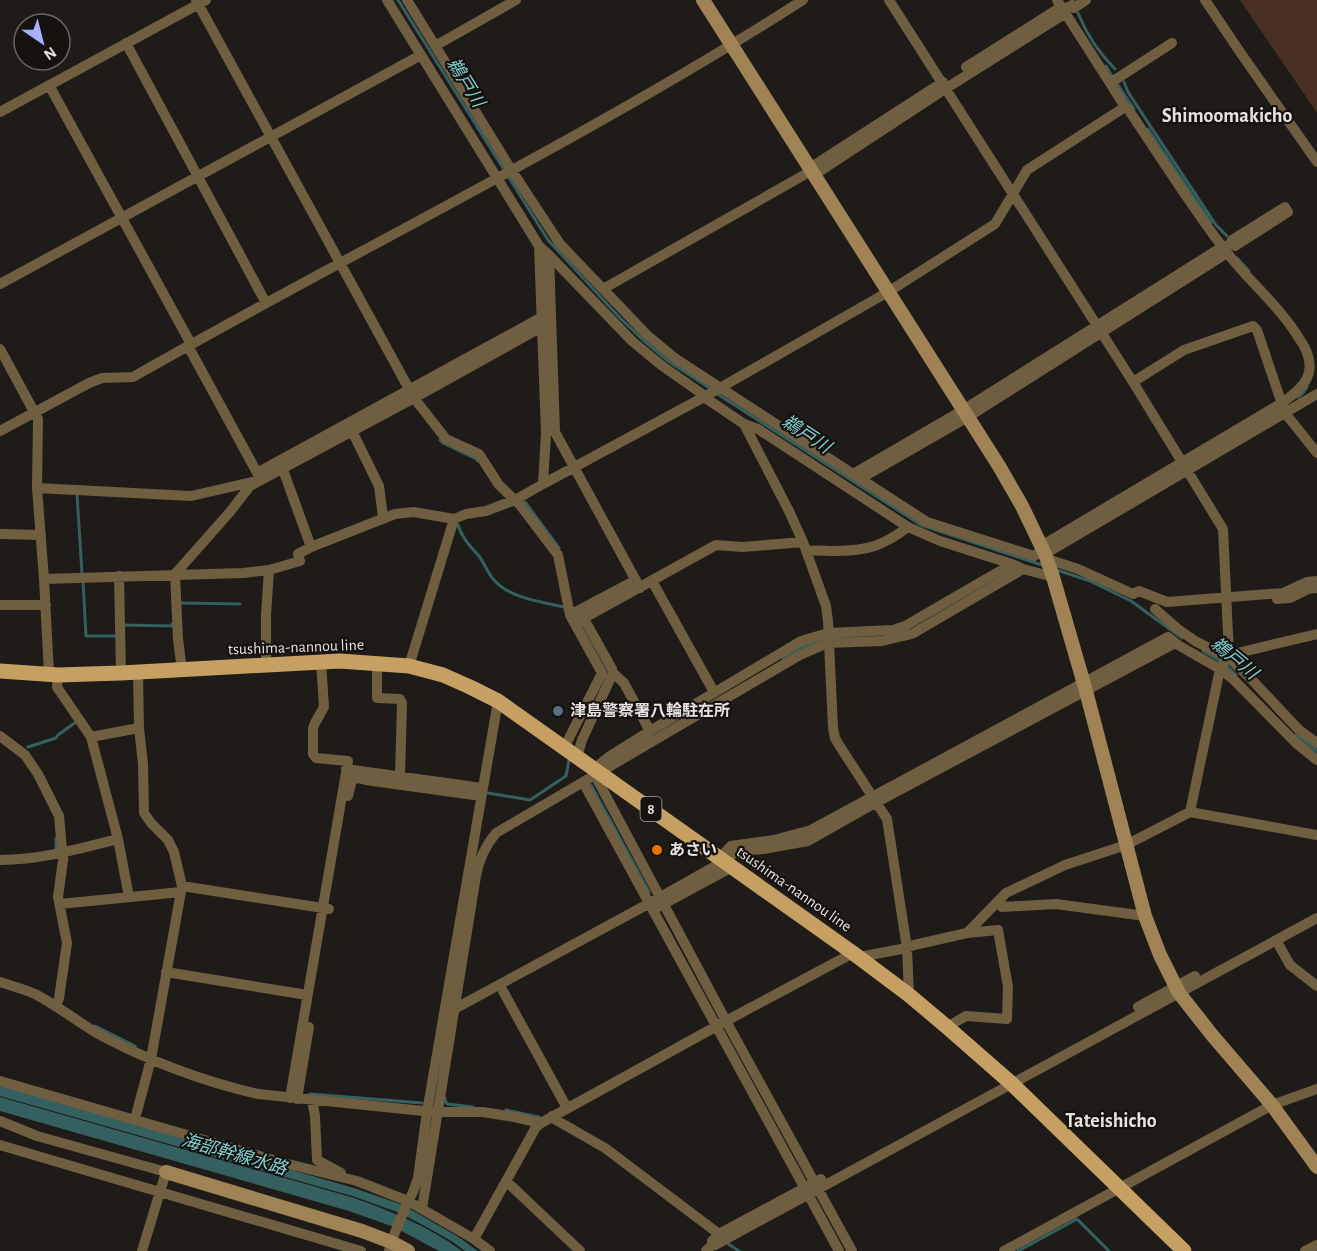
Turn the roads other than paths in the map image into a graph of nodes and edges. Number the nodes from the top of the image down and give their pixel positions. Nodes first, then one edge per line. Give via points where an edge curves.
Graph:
1 (387, 0) edge
2 (406, 0) edge
3 (502, 0) edge
4 (516, 0) edge
5 (703, 0) edge
6 (803, 0) edge
7 (889, 0) edge
8 (1086, 0) edge
9 (1205, 0) edge
10 (200, 1) edge
11 (1066, 6) edge
12 (126, 43) junction
13 (433, 43) junction
14 (1172, 43) dead end
15 (732, 45) junction
16 (419, 53) junction
17 (1110, 83) junction
18 (49, 85) junction
19 (944, 86) junction
20 (1125, 108) junction
21 (0, 112) edge
22 (269, 134) junction
23 (1317, 162) edge
24 (812, 171) junction
25 (197, 173) junction
26 (505, 175) junction
27 (1012, 194) junction
28 (121, 215) junction
29 (539, 246) junction
30 (1226, 248) junction
31 (549, 255) junction
32 (339, 263) junction
33 (0, 277) edge
34 (0, 284) edge
35 (603, 289) junction
36 (888, 292) junction
37 (266, 303) junction
38 (542, 322) junction
39 (1099, 329) junction
40 (190, 345) junction
41 (0, 350) edge
42 (1133, 382) junction
43 (719, 388) junction
44 (412, 394) junction
45 (1317, 394) edge
46 (706, 396) junction
47 (1283, 408) junction
48 (35, 412) junction
49 (966, 414) junction
50 (744, 424) junction
51 (352, 430) junction
52 (0, 431) edge
53 (1317, 453) edge
54 (1186, 466) junction
55 (282, 467) junction
56 (574, 467) junction
57 (259, 476) junction
58 (856, 476) junction
59 (543, 484) junction
60 (37, 488) junction
61 (515, 500) junction
62 (383, 517) junction
63 (454, 519) junction
64 (908, 527) junction
65 (0, 534) edge
66 (41, 535) junction
67 (311, 547) junction
68 (804, 547) junction
69 (1047, 560) junction
70 (1012, 564) junction
71 (1023, 569) junction
72 (268, 570) junction
73 (176, 574) junction
74 (119, 576) junction
75 (44, 579) junction
76 (1317, 580) edge
77 (652, 581) junction
78 (633, 587) junction
79 (1317, 588) edge
80 (1227, 600) junction
81 (46, 604) junction
82 (1157, 604) junction
83 (0, 605) edge
84 (576, 619) junction
85 (1317, 634) edge
86 (828, 638) junction
87 (321, 662) junction
88 (1225, 662) junction
89 (377, 663) junction
90 (266, 665) junction
91 (409, 666) junction
92 (182, 670) junction
93 (0, 671) edge
94 (138, 673) junction
95 (613, 673) junction
96 (53, 674) junction
97 (121, 674) junction
98 (1084, 687) junction
99 (714, 692) junction
100 (498, 701) junction
101 (139, 728) junction
102 (650, 731) junction
103 (0, 736) edge
104 (91, 737) junction
105 (1317, 743) edge
106 (564, 748) junction
107 (577, 757) junction
108 (1317, 760) edge
109 (346, 769) junction
110 (597, 770) junction
111 (400, 777) junction
112 (583, 782) junction
113 (482, 792) junction
114 (875, 799) junction
115 (1190, 812) junction
116 (1317, 835) edge
117 (118, 839) junction
118 (1126, 845) junction
119 (64, 853) junction
120 (0, 860) edge
121 (725, 862) junction
122 (181, 889) junction
123 (129, 897) junction
124 (1000, 899) junction
125 (657, 903) junction
126 (60, 904) junction
127 (326, 908) junction
128 (1317, 910) edge
129 (1144, 916) junction
130 (1317, 918) edge
131 (967, 933) junction
132 (1276, 940) junction
133 (907, 948) junction
134 (856, 955) junction
135 (166, 972) junction
136 (0, 982) edge
137 (1317, 986) edge
138 (1177, 990) junction
139 (503, 991) junction
140 (307, 995) junction
141 (909, 995) junction
142 (56, 1006) junction
143 (454, 1011) junction
144 (721, 1023) junction
145 (947, 1027) junction
146 (151, 1059) junction
147 (0, 1081) edge
148 (1009, 1081) junction
149 (1317, 1089) edge
150 (293, 1098) junction
151 (312, 1100) junction
152 (1272, 1105) junction
153 (567, 1108) junction
154 (434, 1112) junction
155 (552, 1116) junction
156 (135, 1119) junction
157 (0, 1121) edge
158 (541, 1123) junction
159 (0, 1145) edge
160 (1317, 1167) edge
161 (166, 1172) junction
162 (357, 1181) junction
163 (506, 1181) junction
164 (812, 1188) junction
165 (1120, 1189) junction
166 (159, 1191) junction
167 (407, 1204) junction
168 (422, 1209) junction
169 (474, 1239) junction
170 (391, 1243) edge
171 (715, 1245) edge
172 (1317, 1245) edge
173 (142, 1251) edge
174 (361, 1251) edge
175 (408, 1251) edge
176 (490, 1251) edge
177 (580, 1251) edge
178 (839, 1251) edge
179 (852, 1251) edge
180 (1004, 1251) edge
181 (1184, 1251) edge
182 (1305, 1251) edge

1 - 16 street
2 - 13 street
3 - 13 street
4 - 13 street
5 - 15 street
6 - 15 street
7 - 19 street
8 - 11 street via 1074,8
9 - 23 street
10 - 12 street
10 - 22 street
11 - 17 street
11 - 19 street
12 - 18 street
12 - 25 street
13 - 26 street
14 - 17 street
15 - 24 street
15 - 26 street
16 - 22 street
16 - 26 street
17 - 20 street
18 - 21 street
18 - 28 street
19 - 24 street
19 - 27 street
20 - 27 street via 1027,170
20 - 30 street
22 - 25 street
22 - 32 street
24 - 35 street
24 - 36 street
25 - 28 street
25 - 37 street
26 - 29 street
26 - 32 street
26 - 35 street via 560,244
27 - 36 street via 995,224
27 - 39 street
28 - 33 street
28 - 34 street
28 - 40 street
29 - 31 street
29 - 38 street
30 - 30 street via 1288,212 1285,207 1232,240
30 - 39 street
30 - 47 street via 1288,321 1308,356 1309,375 1305,384
31 - 46 street via 633,341
31 - 56 street via 555,432
32 - 37 street
32 - 44 street
35 - 43 street via 647,335
36 - 43 street
36 - 49 street
37 - 40 street
38 - 44 street
38 - 59 street via 546,433
39 - 42 street
39 - 49 street
40 - 48 street via 133,377 102,378
40 - 57 street
41 - 48 street
42 - 47 street via 1184,350 1253,326
42 - 54 street
43 - 46 street
43 - 58 street
44 - 51 street
44 - 57 street
44 - 61 street via 446,439 479,454
45 - 47 street
46 - 50 street
46 - 56 street
47 - 53 street
47 - 54 street
48 - 52 street
48 - 60 street
49 - 58 street
49 - 69 street via 1022,506
50 - 64 street via 758,429
50 - 68 street
51 - 55 street
51 - 62 street via 379,486
54 - 69 street
54 - 80 street via 1223,529
55 - 57 street
55 - 67 street
56 - 59 street
56 - 78 street
57 - 60 street via 191,496
57 - 73 street
58 - 69 street via 927,522
59 - 61 street
60 - 66 street
61 - 63 street
61 - 84 street via 558,555
62 - 63 street via 414,512
62 - 67 street
63 - 91 street
64 - 68 street via 872,548 835,551
64 - 70 street
65 - 66 street
66 - 75 street
67 - 72 street via 298,554 300,561
68 - 77 street via 716,545
68 - 86 street via 826,606
69 - 71 street
69 - 82 street via 1078,569 1133,594 1139,591
69 - 98 street
70 - 71 street
70 - 86 street via 905,626
71 - 86 street via 912,634 882,640
72 - 73 street
72 - 90 street
73 - 74 street
73 - 92 street
74 - 75 street
74 - 97 street
75 - 81 street
76 - 80 street via 1283,593
77 - 78 street
77 - 99 street
78 - 84 street
79 - 80 street via 1290,598
80 - 82 street
80 - 88 street
81 - 83 street
81 - 96 street
82 - 88 street via 1178,629
84 - 95 street
84 - 106 street via 602,673
85 - 88 street
86 - 99 street via 801,641
86 - 110 street
86 - 114 street via 835,738
87 - 89 main road, tsushima-nannou line / 8
87 - 90 main road, tsushima-nannou line / 8
87 - 109 street via 324,707 313,728 313,754 316,758 348,761
88 - 98 street via 1175,643
88 - 105 street via 1254,682 1299,730
88 - 108 street via 1233,679
88 - 115 street
89 - 91 main road, tsushima-nannou line / 8
89 - 111 street via 377,698 400,699 402,704
90 - 92 main road, tsushima-nannou line / 8
91 - 100 main road, tsushima-nannou line / 8 via 443,675
92 - 94 main road, tsushima-nannou line / 8
93 - 96 main road, tsushima-nannou line / 8
94 - 97 main road, tsushima-nannou line / 8
94 - 101 street
95 - 102 street via 624,683
95 - 107 street
96 - 97 main road, tsushima-nannou line / 8
96 - 104 street via 57,687
98 - 114 street
98 - 118 street
99 - 102 street
100 - 106 main road, tsushima-nannou line / 8
100 - 113 street
101 - 104 street
101 - 122 street via 144,813 174,852
102 - 110 street via 610,756
103 - 119 street via 26,755 38,774 59,816
104 - 117 street
106 - 107 main road, tsushima-nannou line / 8
107 - 110 main road, tsushima-nannou line / 8
109 - 111 street
109 - 127 street
110 - 112 street
110 - 121 main road, tsushima-nannou line / 8
110 - 125 street via 598,781
111 - 113 street
112 - 125 street
112 - 143 street via 496,833 484,851 476,876
113 - 127 street via 358,777 352,780
113 - 154 street
114 - 121 street via 808,841 737,851
114 - 133 street via 887,819
115 - 116 street
115 - 118 street
117 - 119 street
117 - 123 street
118 - 124 street via 1065,864
118 - 129 street
119 - 120 street
119 - 126 street
121 - 125 street
121 - 134 main road, tsushima-nannou line / 8
122 - 123 street
122 - 127 street
122 - 135 street
123 - 126 street
124 - 129 street via 1002,908 1056,904
124 - 131 street
125 - 139 street
125 - 143 street
125 - 144 street
126 - 142 street via 67,943
127 - 140 street
127 - 150 street
128 - 138 street
129 - 138 street
130 - 132 street
131 - 133 street
131 - 145 street via 998,930 1008,987 1007,1019 966,1016
132 - 137 street via 1290,965
132 - 138 street
133 - 134 street
133 - 141 street
134 - 141 main road, tsushima-nannou line / 8
134 - 144 street
135 - 140 street
135 - 146 street
136 - 142 street
138 - 148 street
138 - 152 street
139 - 143 street via 457,1016
139 - 153 street
140 - 150 street
141 - 145 main road, tsushima-nannou line / 8
142 - 146 street via 100,1035
143 - 154 street
144 - 153 street
144 - 164 street
145 - 148 main road, tsushima-nannou line / 8
146 - 150 street via 230,1088
146 - 156 street
147 - 156 street
148 - 164 street
148 - 165 main road, tsushima-nannou line / 8
149 - 152 street
150 - 151 street
151 - 154 street
151 - 162 street via 317,1160
152 - 160 street
152 - 165 street
153 - 155 street
154 - 158 street via 483,1112
154 - 167 street via 418,1178
154 - 168 street
155 - 158 street
155 - 171 street via 605,1148
156 - 162 street
157 - 161 street via 37,1136
158 - 163 street
159 - 166 street
161 - 166 street
161 - 170 street
162 - 167 street
163 - 169 street
163 - 177 street
164 - 171 street
164 - 178 street
164 - 179 street
165 - 180 street
165 - 181 main road, tsushima-nannou line / 8
166 - 173 street
166 - 174 street
167 - 168 street
167 - 170 street
168 - 169 street
169 - 176 street
170 - 175 street
172 - 182 street

